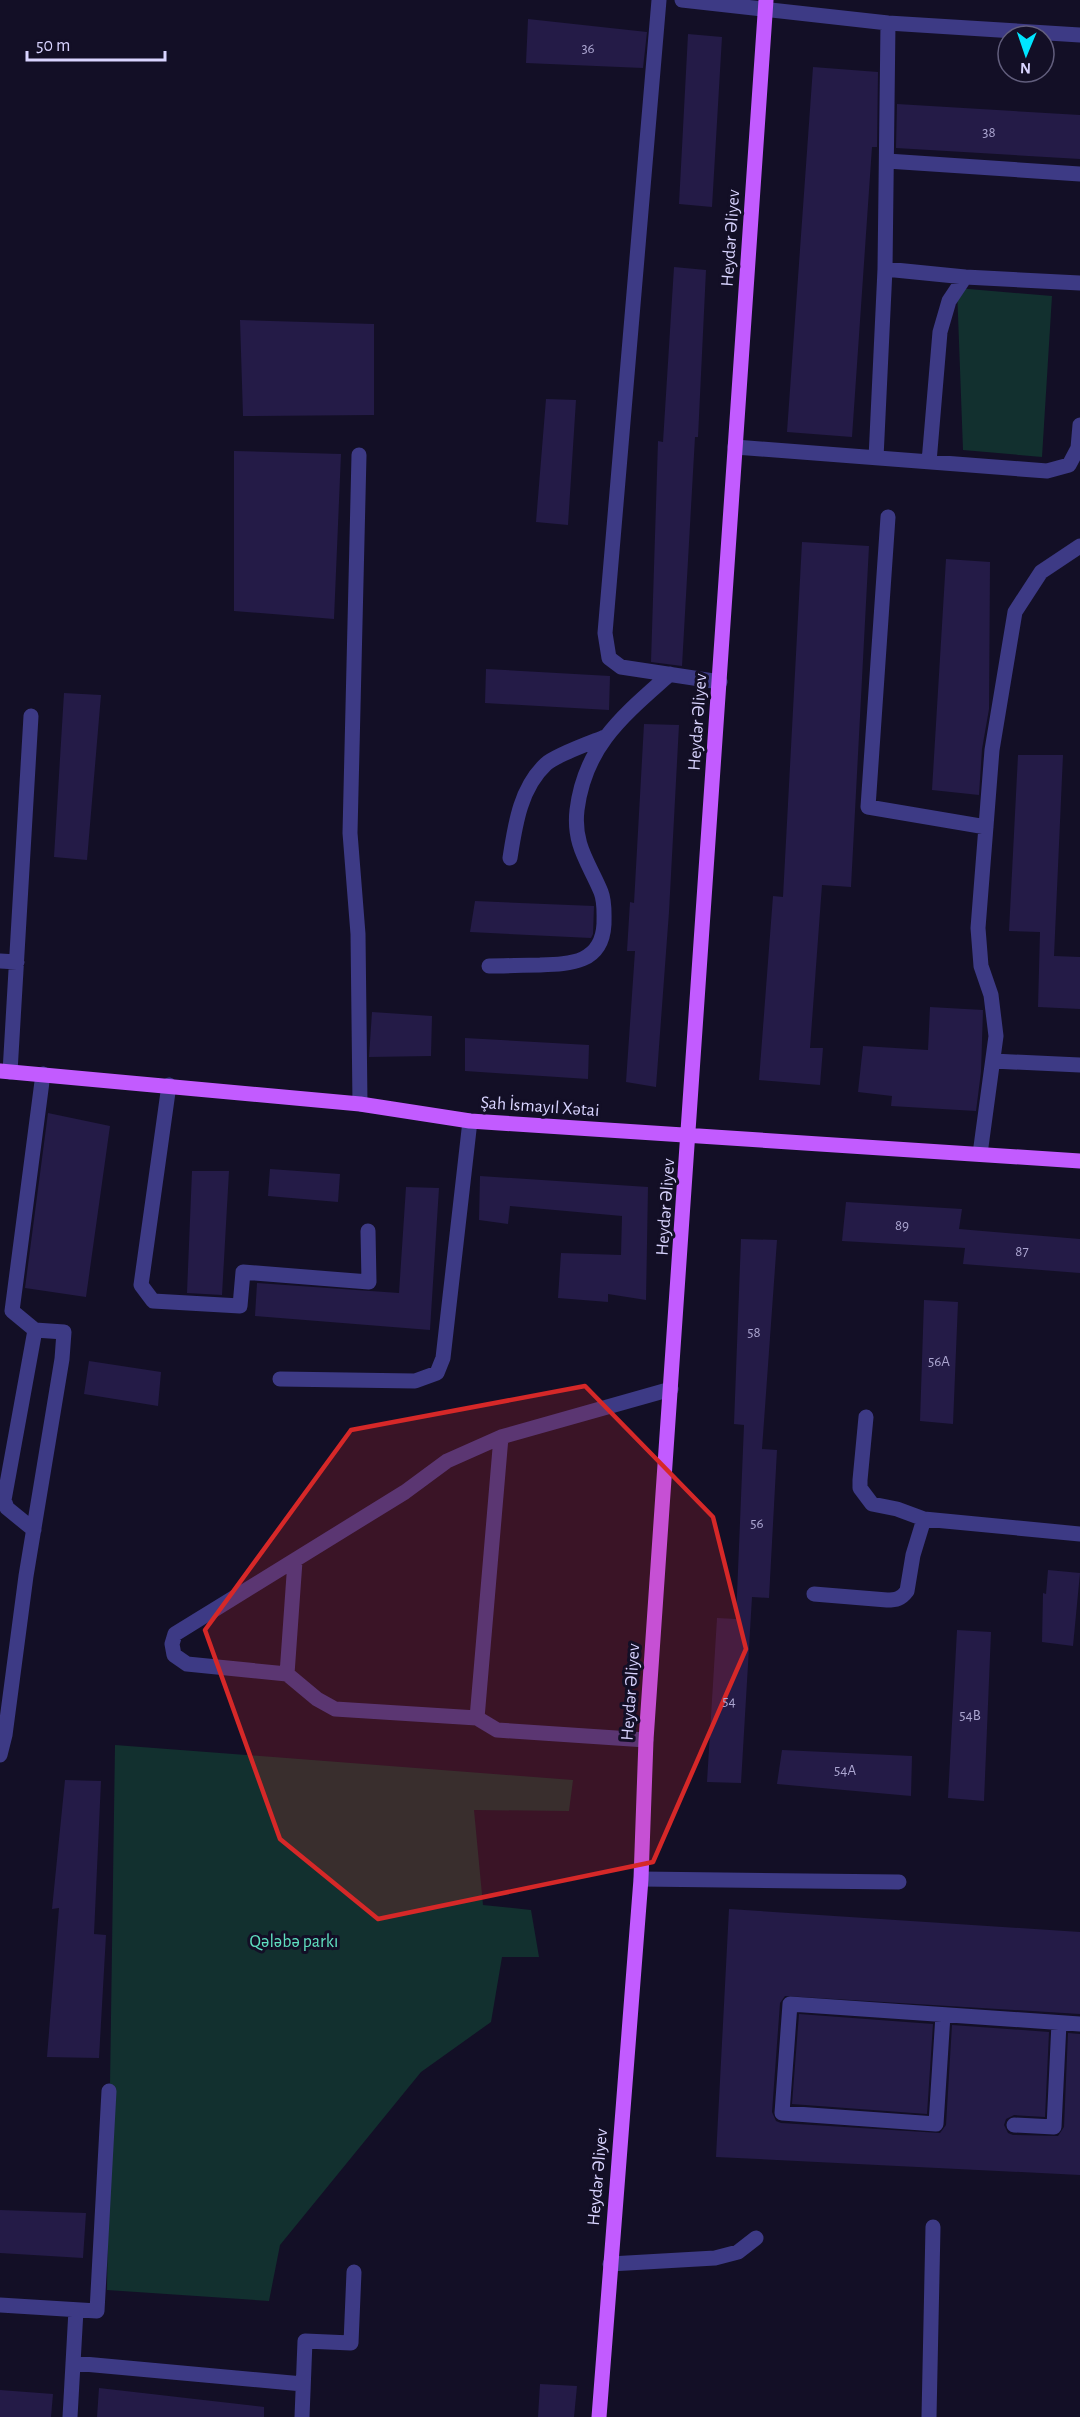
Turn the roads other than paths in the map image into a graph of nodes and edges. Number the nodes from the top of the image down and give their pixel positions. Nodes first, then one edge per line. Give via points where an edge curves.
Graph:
1 (659, 0) edge
2 (682, 0) edge
3 (765, 5) edge
4 (888, 23) junction
5 (1080, 35) edge
6 (887, 161) junction
7 (1080, 174) edge
8 (885, 269) junction
9 (965, 277) junction
10 (1080, 283) edge
11 (1080, 425) edge
12 (735, 447) junction
13 (359, 455) dead end
14 (876, 458) junction
15 (929, 462) junction
16 (888, 517) dead end
17 (1080, 546) edge
18 (670, 674) junction
19 (720, 682) junction
20 (32, 716) dead end
21 (605, 737) junction
22 (986, 827) junction
23 (510, 858) dead end
24 (0, 961) edge
25 (17, 962) junction
26 (489, 966) dead end
27 (993, 1061) junction
28 (1080, 1065) edge
29 (5, 1071) edge
30 (43, 1074) junction
31 (169, 1085) junction
32 (360, 1104) junction
33 (470, 1121) junction
34 (689, 1135) junction
35 (980, 1154) junction
36 (1080, 1161) edge
37 (368, 1231) dead end
38 (35, 1330) junction
39 (280, 1379) dead end
40 (671, 1389) junction
41 (866, 1417) dead end
42 (501, 1437) junction
43 (924, 1519) junction
44 (34, 1530) junction
45 (1080, 1534) edge
46 (295, 1562) junction
47 (814, 1594) dead end
48 (287, 1674) junction
49 (477, 1718) junction
50 (646, 1740) junction
51 (0, 1755) edge
52 (641, 1879) junction
53 (898, 1882) dead end
54 (943, 2015) junction
55 (1059, 2023) junction
56 (1080, 2024) edge
57 (109, 2091) dead end
58 (1014, 2125) dead end
59 (933, 2227) dead end
60 (756, 2238) dead end
61 (609, 2264) junction
62 (354, 2272) dead end
63 (0, 2305) edge
64 (75, 2310) junction
65 (73, 2363) junction
66 (303, 2384) junction
67 (70, 2417) edge
68 (302, 2417) edge
69 (599, 2417) edge
70 (929, 2417) edge

1 - 18 street via 605,633 609,658 621,667
2 - 3 street
3 - 4 street
3 - 12 main road, Heydər Əliyev
4 - 5 street
4 - 6 street
6 - 7 street
6 - 8 street
8 - 9 street
8 - 14 street
9 - 10 street
9 - 15 street via 949,301 940,332
11 - 15 street via 1078,448 1069,465 1047,471
12 - 14 street
12 - 19 main road, Heydər Əliyev
13 - 32 street via 350,833 358,934
14 - 15 street
16 - 22 street via 868,807
17 - 22 street via 1041,572 1015,612 992,750
18 - 19 street
18 - 21 street via 620,718
19 - 34 main road, Heydər Əliyev
20 - 25 street
21 - 23 street via 547,763 531,782 517,817
21 - 26 street via 585,778 576,832 602,894 604,920 600,943 583,959 569,964
22 - 27 street via 978,928 981,966 991,995 996,1036
24 - 25 street
25 - 29 street
27 - 28 street
27 - 35 street
29 - 30 main road, Şah İsmayıl Xətai
30 - 31 main road, Şah İsmayıl Xətai
30 - 38 street via 12,1311
31 - 32 main road, Şah İsmayıl Xətai
31 - 37 street via 141,1285 153,1301 240,1306 243,1272 369,1282
32 - 33 main road, Şah İsmayıl Xətai
33 - 34 main road, Şah İsmayıl Xətai
33 - 39 street via 443,1358 437,1373 415,1382
34 - 35 main road, Şah İsmayıl Xətai
34 - 40 main road, Heydər Əliyev
35 - 36 main road, Şah İsmayıl Xətai
38 - 44 street via 4,1500 7,1508
38 - 44 street via 64,1332
40 - 42 street
40 - 50 main road, Heydər Əliyev
41 - 43 street via 860,1480 863,1494 872,1504
42 - 46 street via 447,1461
42 - 49 street
43 - 45 street
43 - 47 street via 907,1592 898,1600
44 - 51 street
46 - 48 street
46 - 48 street via 175,1634 172,1644 174,1655 187,1664
48 - 49 street via 335,1709
49 - 50 street via 497,1730
50 - 52 main road, Heydər Əliyev
52 - 53 street
52 - 61 main road, Heydər Əliyev
54 - 54 street via 790,2004 782,2113 936,2124
54 - 55 street
55 - 56 street
55 - 58 street via 1054,2127
57 - 64 street via 97,2311
59 - 70 street
60 - 61 street via 738,2252 715,2258
61 - 69 main road, Heydər Əliyev
62 - 66 street via 351,2343 305,2341
63 - 64 street
64 - 65 street
65 - 66 street
65 - 67 street
66 - 68 street

